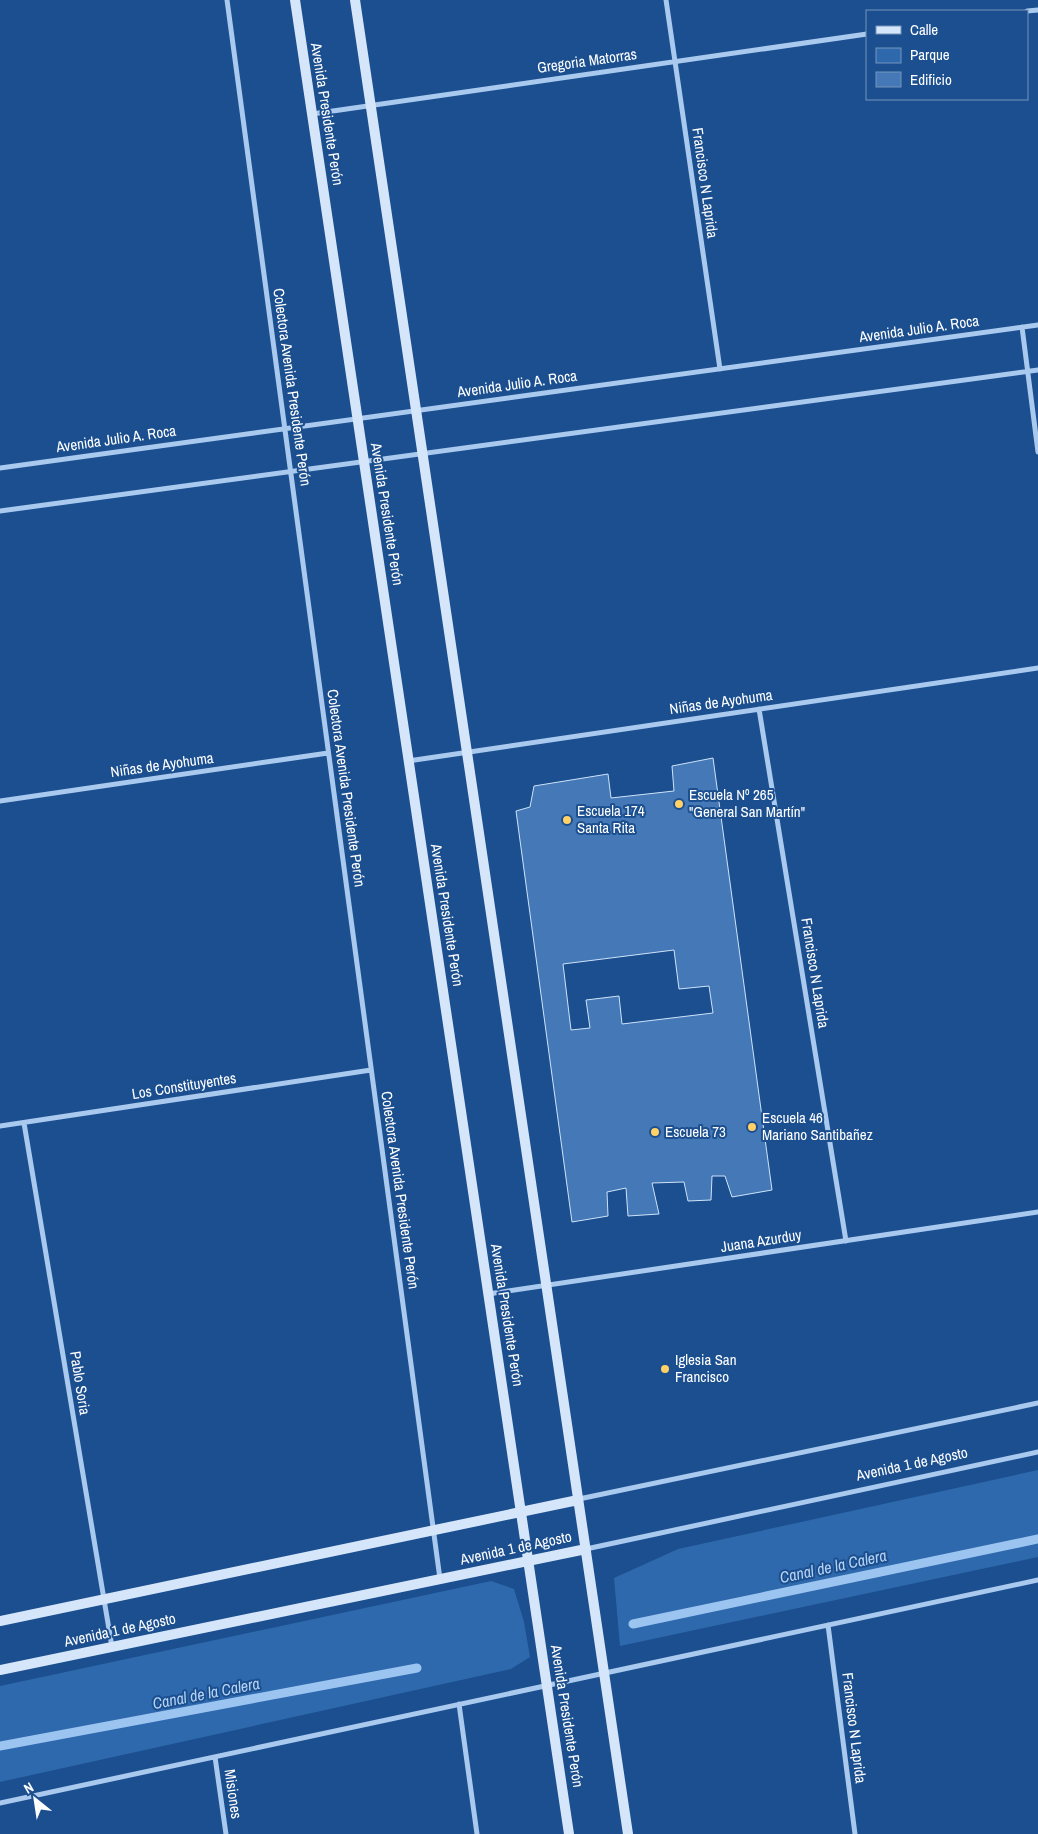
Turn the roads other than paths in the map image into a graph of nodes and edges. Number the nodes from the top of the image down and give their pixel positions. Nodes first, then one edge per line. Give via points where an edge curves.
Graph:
1 (227, 0) edge
2 (295, 0) edge
3 (355, 0) edge
4 (666, 0) edge
5 (866, 34) edge
6 (675, 61) junction
7 (371, 106) junction
8 (312, 114) junction
9 (1038, 325) edge
10 (1022, 328) junction
11 (720, 369) junction
12 (1038, 370) edge
13 (1026, 372) junction
14 (416, 410) junction
15 (357, 418) junction
16 (284, 428) junction
17 (1038, 452) edge
18 (422, 454) junction
19 (364, 462) junction
20 (0, 468) edge
21 (290, 472) junction
22 (0, 511) edge
23 (1038, 668) edge
24 (760, 709) junction
25 (328, 753) junction
26 (467, 753) junction
27 (408, 761) junction
28 (0, 801) edge
29 (371, 1070) junction
30 (24, 1123) junction
31 (0, 1126) edge
32 (1038, 1212) edge
33 (846, 1241) junction
34 (546, 1286) junction
35 (488, 1294) junction
36 (1038, 1403) edge
37 (1038, 1452) edge
38 (578, 1500) junction
39 (521, 1511) junction
40 (433, 1529) junction
41 (586, 1549) junction
42 (528, 1560) junction
43 (440, 1580) junction
44 (1038, 1580) edge
45 (103, 1599) junction
46 (0, 1621) edge
47 (828, 1625) junction
48 (112, 1647) junction
49 (0, 1670) edge
50 (604, 1672) junction
51 (547, 1684) junction
52 (459, 1704) junction
53 (215, 1757) junction
54 (0, 1803) edge
55 (226, 1834) edge
56 (477, 1834) edge
57 (569, 1834) edge
58 (628, 1834) edge
59 (854, 1834) edge

1 - 16 street, Colectora Avenida Presidente Perón
2 - 8 street, Avenida Presidente Perón
3 - 7 street
4 - 6 street, Francisco N Laprida
5 - 6 street, Gregoria Matorras
6 - 7 street, Gregoria Matorras
6 - 11 street, Francisco N Laprida
7 - 8 street, Gregoria Matorras
7 - 14 street
8 - 15 street, Avenida Presidente Perón
9 - 10 street, Avenida Julio A. Roca
10 - 11 street, Avenida Julio A. Roca
10 - 13 street
11 - 14 street, Avenida Julio A. Roca
12 - 13 street
13 - 17 street
13 - 18 street
14 - 15 street, Avenida Julio A. Roca
14 - 18 street
15 - 16 street, Avenida Julio A. Roca
15 - 19 street, Avenida Presidente Perón
16 - 20 street, Avenida Julio A. Roca
16 - 21 street, Colectora Avenida Presidente Perón
18 - 19 street
18 - 26 street
19 - 21 street
19 - 27 street, Avenida Presidente Perón
21 - 22 street
21 - 25 street, Colectora Avenida Presidente Perón
23 - 24 street, Niñas de Ayohuma
24 - 26 street, Niñas de Ayohuma
24 - 33 street, Francisco N Laprida
25 - 28 street, Niñas de Ayohuma
25 - 29 street, Colectora Avenida Presidente Perón
26 - 27 street, Niñas de Ayohuma
26 - 34 street
27 - 35 street, Avenida Presidente Perón
29 - 30 street, Los Constituyentes
29 - 40 street, Colectora Avenida Presidente Perón
30 - 31 street, Los Constituyentes
30 - 45 street, Pablo Soria
32 - 33 street, Juana Azurduy
33 - 34 street, Juana Azurduy
34 - 35 street, Juana Azurduy
34 - 38 street
35 - 39 street, Avenida Presidente Perón
36 - 38 street
37 - 41 street, Avenida 1 de Agosto
38 - 39 street
38 - 41 street
39 - 40 street
39 - 42 street, Avenida Presidente Perón
40 - 43 street, Colectora Avenida Presidente Perón
40 - 45 street
41 - 42 street, Avenida 1 de Agosto
41 - 50 street
42 - 43 street, Avenida 1 de Agosto
42 - 51 street, Avenida Presidente Perón
43 - 48 street, Avenida 1 de Agosto
44 - 47 street
45 - 46 street
45 - 48 street, Pablo Soria
47 - 50 street
47 - 59 street, Francisco N Laprida
48 - 49 street, Avenida 1 de Agosto
50 - 51 street
50 - 58 street
51 - 52 street
51 - 57 street, Avenida Presidente Perón
52 - 53 street
52 - 56 street
53 - 54 street
53 - 55 street, Misiones

